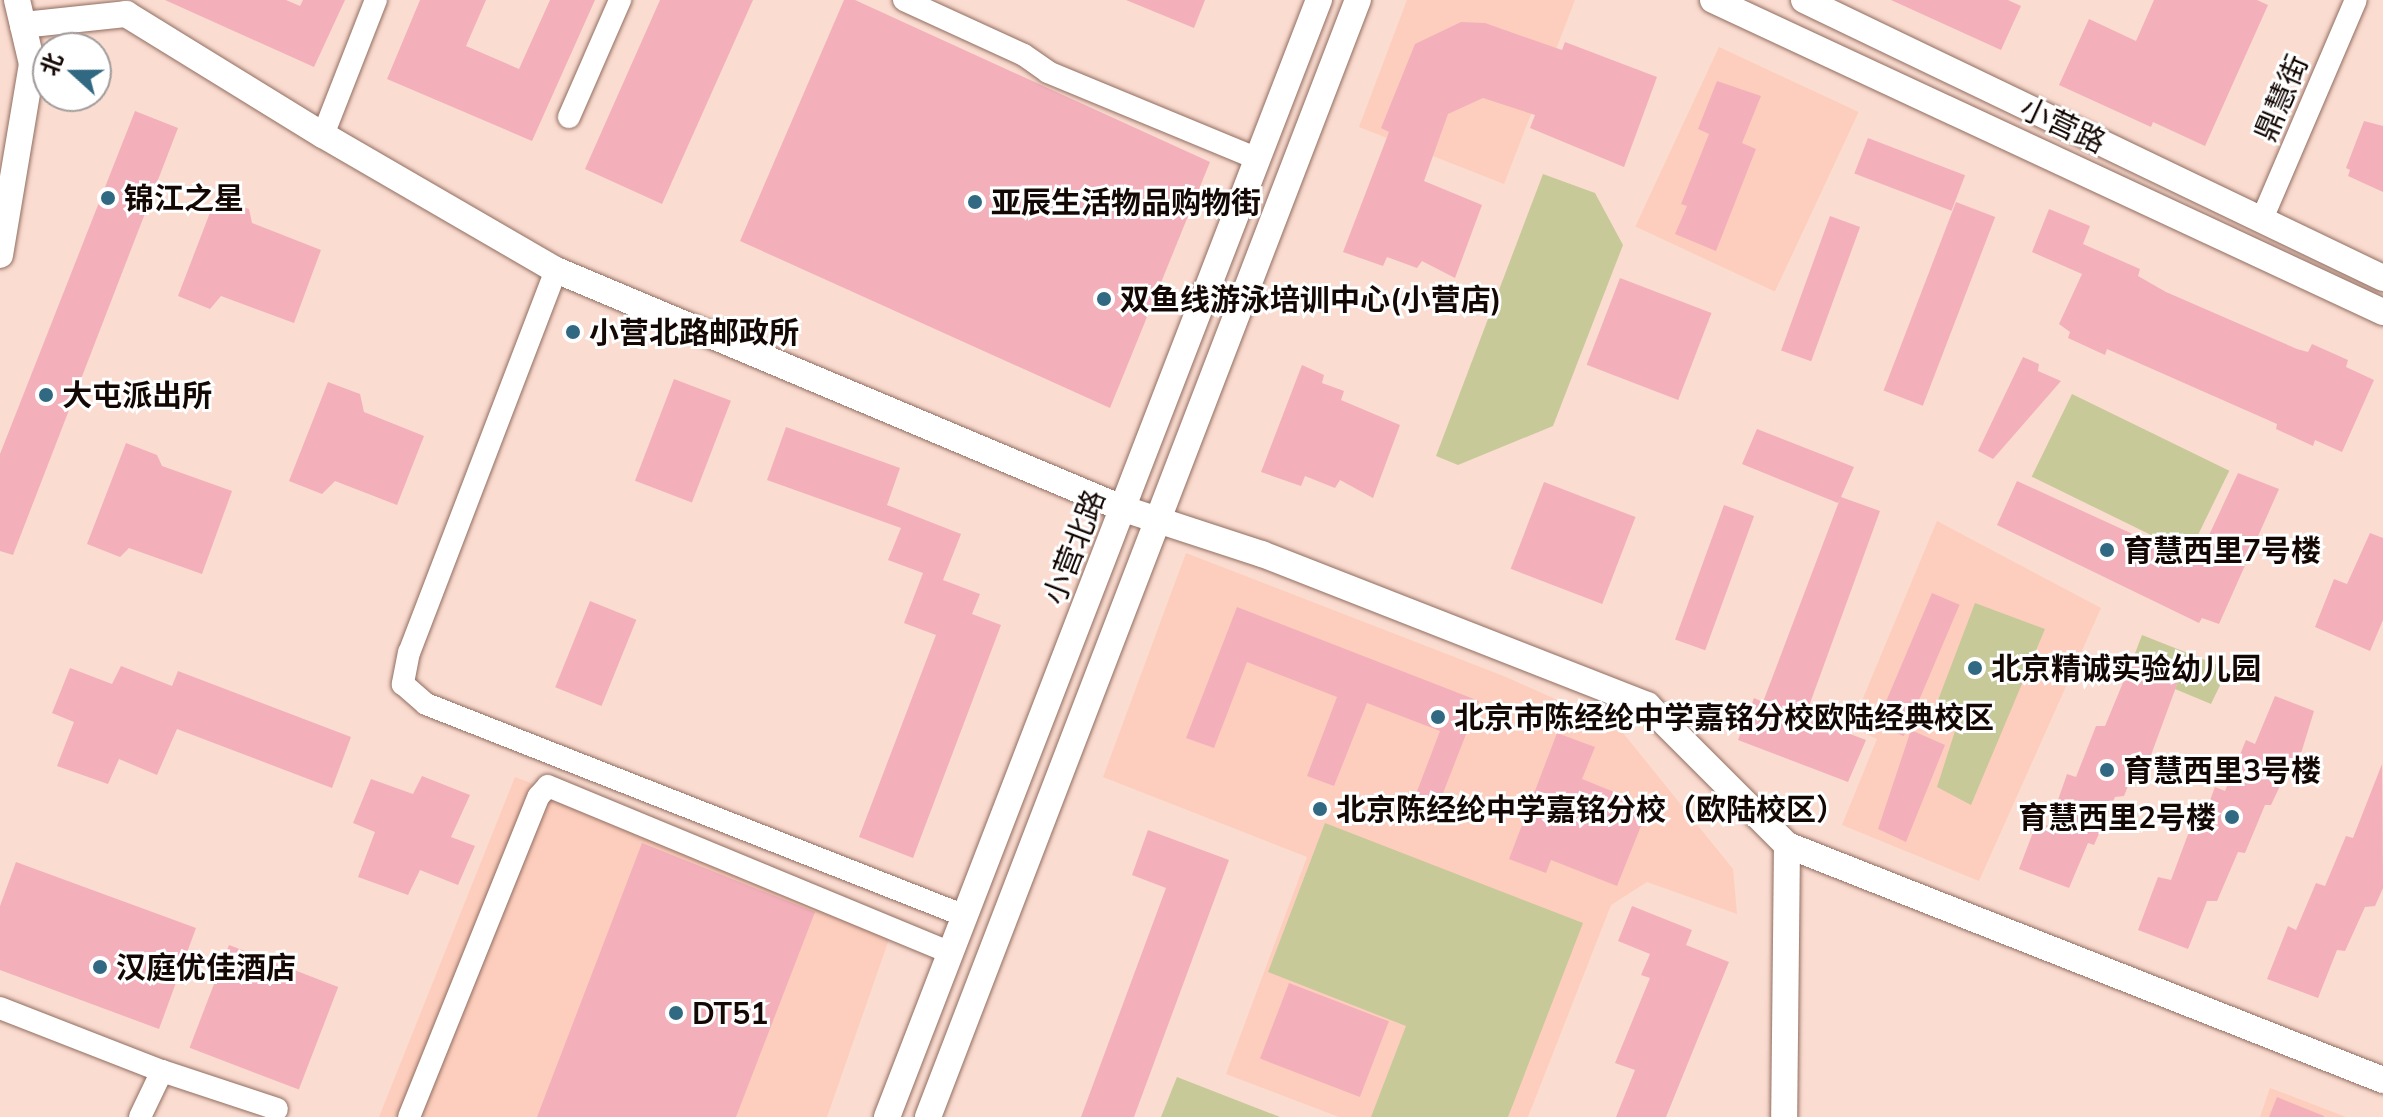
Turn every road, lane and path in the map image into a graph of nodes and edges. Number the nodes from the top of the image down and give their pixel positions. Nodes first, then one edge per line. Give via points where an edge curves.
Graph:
1 (376, 0) edge
2 (620, 0) edge
3 (904, 0) edge
4 (1319, 0) edge
5 (1358, 0) edge
6 (1713, 0) edge
7 (1804, 0) edge
8 (2356, 0) edge
9 (20, 13) edge
10 (569, 117) dead end
11 (323, 135) junction
12 (1258, 159) junction
13 (2262, 219) junction
14 (0, 255) edge
15 (556, 270) junction
16 (2383, 278) edge
17 (2383, 312) edge
18 (1124, 509) junction
19 (1158, 520) junction
20 (1787, 845) junction
21 (965, 916) junction
22 (951, 953) junction
23 (0, 1008) edge
24 (162, 1071) junction
25 (2383, 1080) edge
26 (277, 1109) dead end
27 (140, 1117) edge
28 (409, 1117) edge
29 (887, 1117) edge
30 (928, 1117) edge
31 (1784, 1117) edge

1 - 11 street
2 - 10 street
3 - 12 street via 1024,55 1048,72
4 - 12 street, 小营北路
5 - 19 street
6 - 17 street, 小营路
7 - 13 street, 小营路
8 - 13 street, 鼎慧街
9 - 11 street via 126,14
9 - 14 street via 32,64
11 - 15 street
12 - 18 street, 小营北路
13 - 16 street, 小营路
15 - 18 street
15 - 21 street via 409,652 403,684 426,704
18 - 19 street
18 - 21 street, 小营北路
19 - 20 street via 1262,554 1647,705
19 - 30 street
20 - 25 street
20 - 31 street
21 - 22 street, 小营北路
22 - 28 street via 548,786 539,796
22 - 29 street, 小营北路
23 - 24 street
24 - 26 street
24 - 27 street

